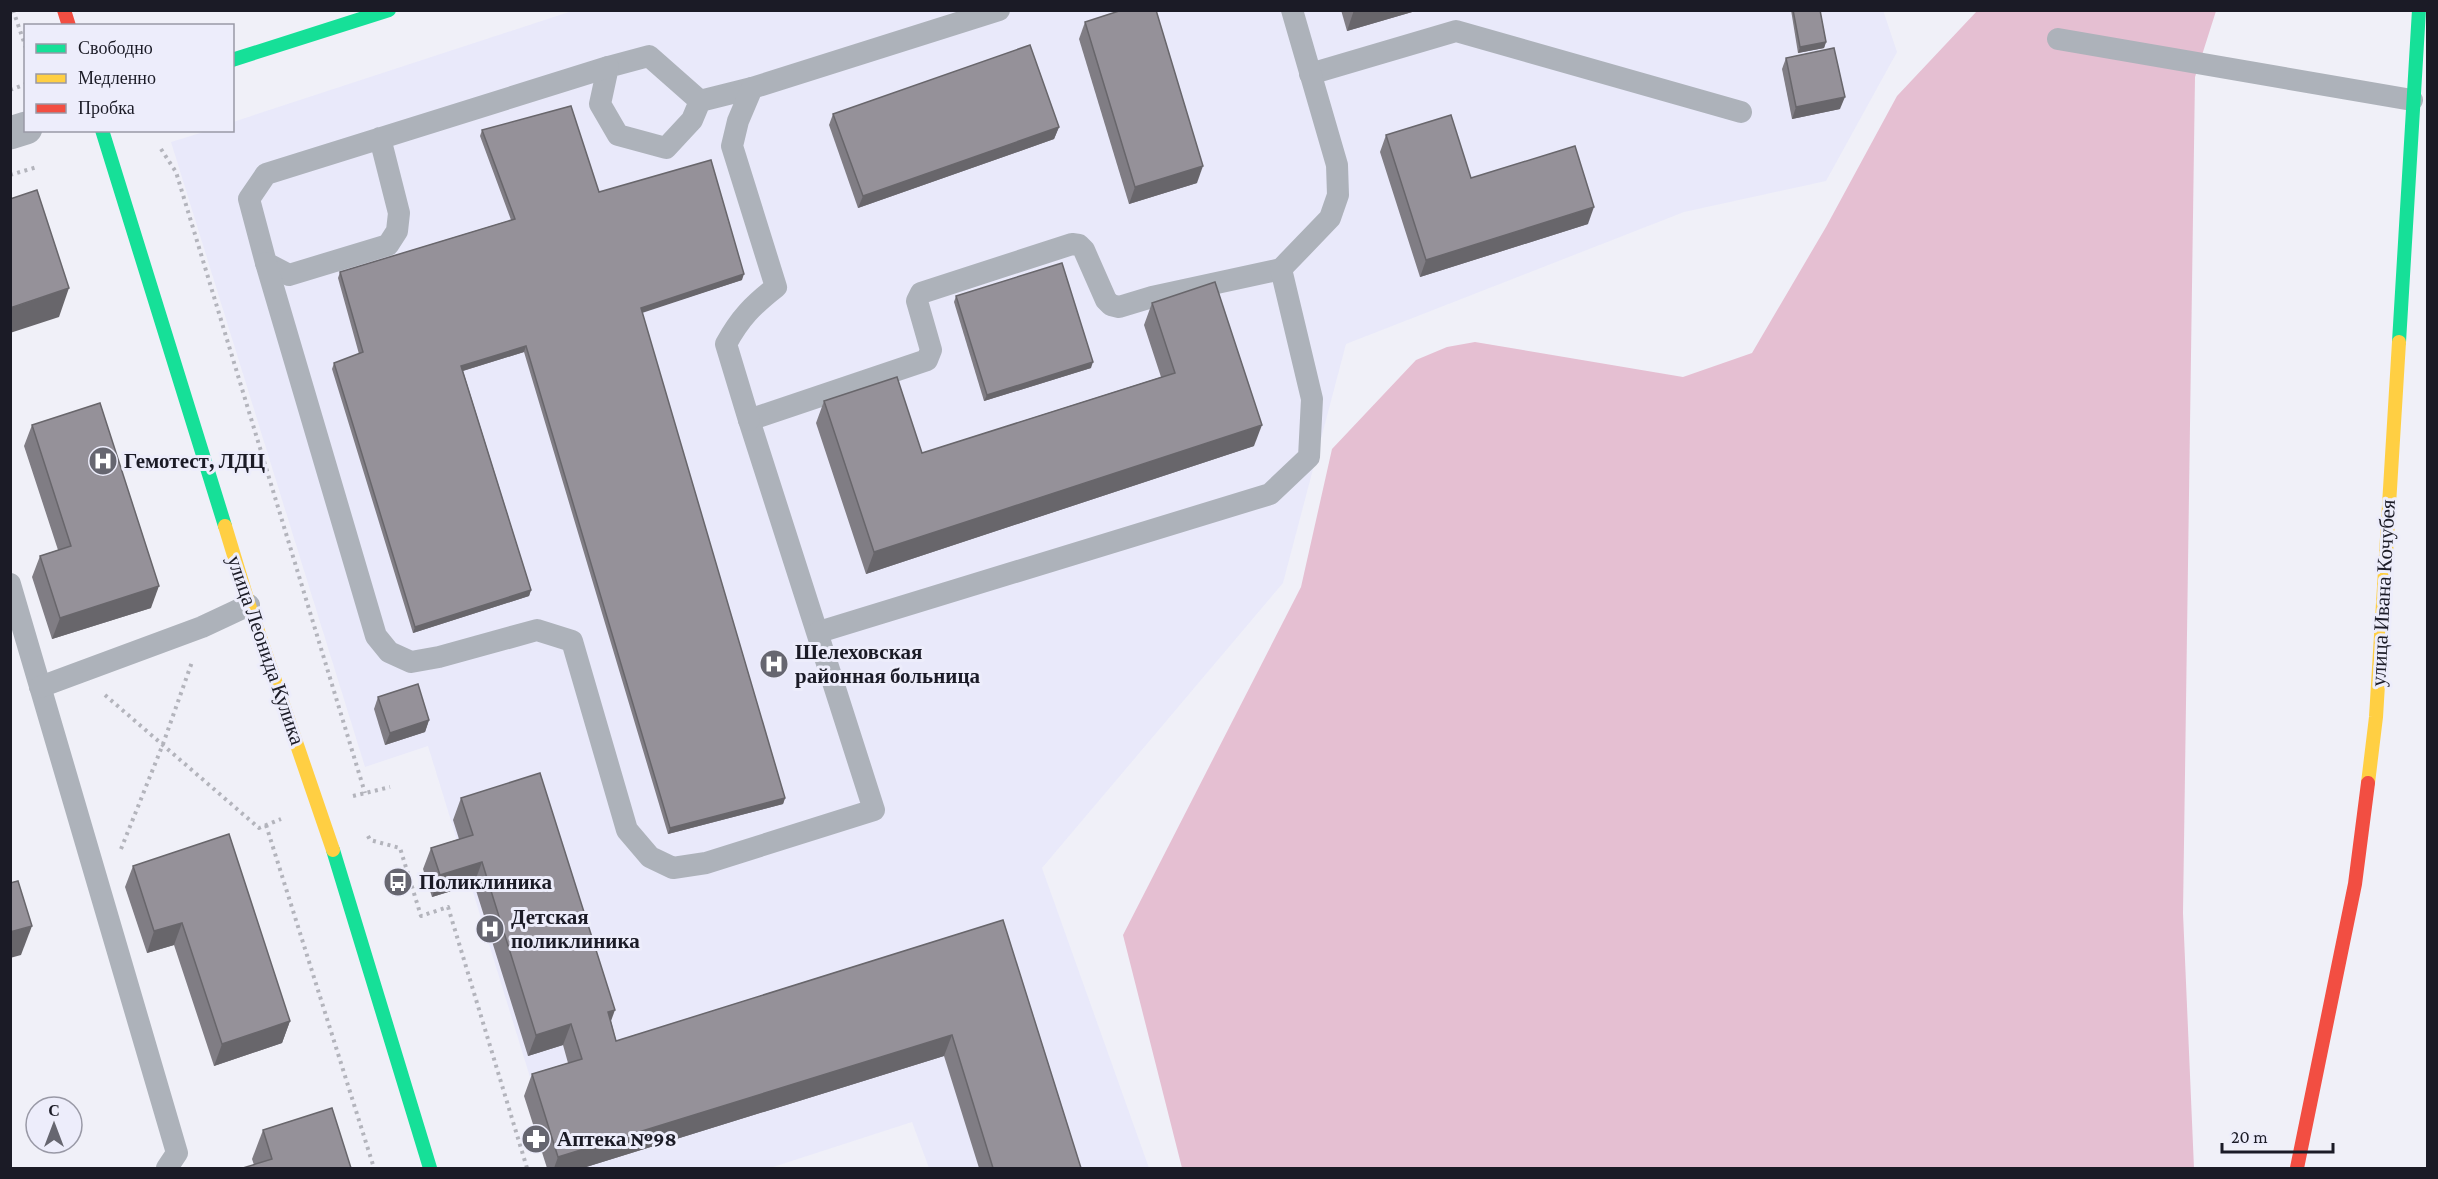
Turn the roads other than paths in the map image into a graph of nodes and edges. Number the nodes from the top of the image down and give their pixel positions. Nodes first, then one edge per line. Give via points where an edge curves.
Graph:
1 (389, 10) edge
2 (999, 10) edge
3 (1292, 10) edge
4 (2419, 10) edge
5 (2058, 39) dead end
6 (234, 59) edge
7 (608, 67) junction
8 (1310, 74) junction
9 (752, 88) junction
10 (2412, 100) junction
11 (700, 101) junction
12 (1742, 112) dead end
13 (103, 132) edge
14 (380, 138) junction
15 (266, 263) junction
16 (1281, 269) junction
17 (749, 420) junction
18 (10, 584) edge
19 (249, 605) junction
20 (819, 632) junction
21 (40, 687) junction
22 (167, 1168) edge
23 (430, 1168) edge
24 (2297, 1168) edge

1 - 6 street
2 - 9 lane
3 - 8 lane
4 - 10 street, улица Ивана Кочубея
5 - 10 lane
7 - 11 lane via 649,56
7 - 11 lane via 600,104 618,135 666,148 692,120
7 - 14 lane
8 - 12 lane via 1455,31
8 - 16 lane via 1337,165 1338,195 1330,218
9 - 11 lane
9 - 17 lane via 732,146 776,287 739,320 726,344
10 - 24 street, улица Ивана Кочубея via 2376,717 2355,884
13 - 19 street, улица Леонида Кулика
14 - 15 lane via 266,174 249,199
14 - 15 lane via 399,213 397,231 388,245 289,275
15 - 20 lane via 376,636 389,652 411,662 537,630 572,641 627,830 650,857 673,868 706,863 874,810
16 - 17 lane via 1119,307 1106,300 1084,250 1072,244 921,293 917,301 931,350 927,360
16 - 20 lane via 1312,399 1309,458 1270,494
17 - 20 lane
18 - 21 lane
19 - 21 lane via 202,627
19 - 23 street, улица Леонида Кулика via 320,806
21 - 22 lane via 177,1153

